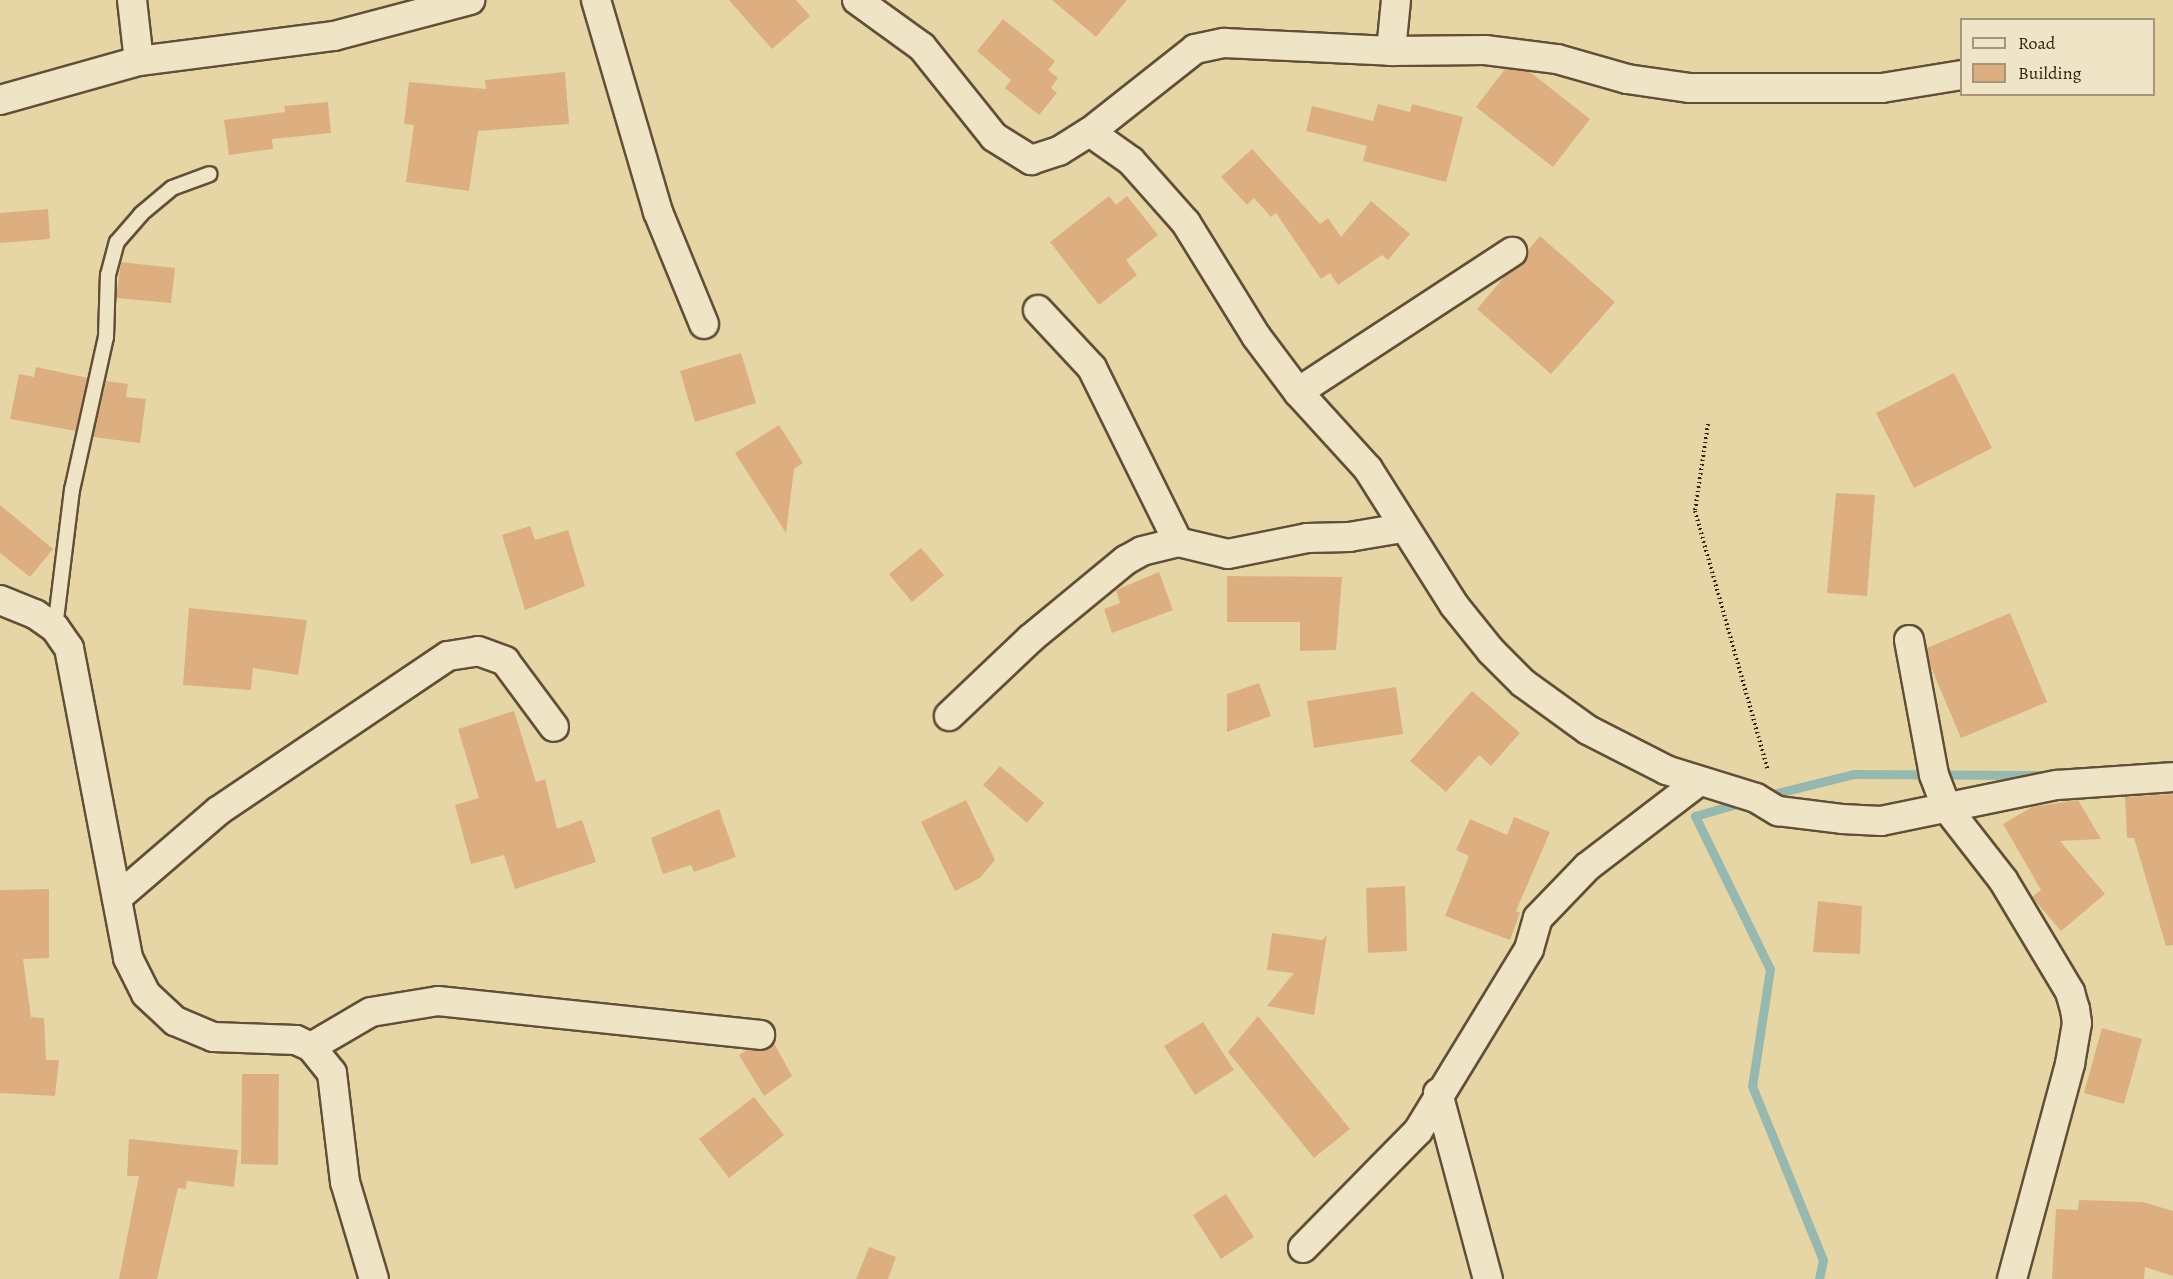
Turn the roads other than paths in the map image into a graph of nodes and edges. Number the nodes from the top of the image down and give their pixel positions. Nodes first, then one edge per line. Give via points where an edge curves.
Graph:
1 (132, 0) edge
2 (470, 0) edge
3 (596, 0) edge
4 (857, 0) edge
5 (1396, 0) edge
6 (1391, 51) junction
7 (139, 61) junction
8 (1960, 75) edge
9 (0, 100) edge
10 (1090, 132) junction
11 (210, 174) dead end
12 (1512, 252) dead end
13 (1038, 310) dead end
14 (704, 324) dead end
15 (1298, 392) junction
16 (1402, 528) junction
17 (1178, 542) junction
18 (0, 600) edge
19 (55, 628) junction
20 (1910, 640) dead end
21 (949, 716) dead end
22 (554, 727) dead end
23 (2173, 777) edge
24 (1698, 782) junction
25 (1946, 807) junction
26 (117, 898) junction
27 (760, 1035) dead end
28 (311, 1047) junction
29 (1438, 1093) junction
30 (1303, 1248) dead end
31 (374, 1279) edge
32 (1488, 1279) edge
33 (2012, 1279) edge

1 - 7 street
2 - 7 street via 333,36
3 - 14 street via 658,212
4 - 10 street via 922,47 994,137 1031,160 1059,151
5 - 6 street
6 - 8 street via 1485,50 1557,59 1627,79 1690,88 1882,88
6 - 10 street via 1224,43 1195,49
7 - 9 street
10 - 15 street via 1131,161 1164,194 1236,306
11 - 19 lane via 172,188 141,214 117,242 108,274 106,337 72,490
12 - 15 street
13 - 17 street via 1092,368
15 - 16 street via 1368,470
16 - 17 street via 1349,537 1307,538 1228,554
16 - 24 street via 1454,605 1523,683 1588,730
17 - 21 street via 1142,551 1126,560 1030,639
18 - 19 street via 35,614
19 - 26 street via 69,648 76,672
20 - 25 street via 1934,775
22 - 26 street via 505,661 478,651 448,656 218,811
23 - 25 street via 2057,785
24 - 25 street via 1756,798 1778,811 1881,821
24 - 29 street via 1587,867 1538,918 1529,949
25 - 33 street via 2004,879 2070,992 2077,1023 2070,1064
26 - 28 street via 128,958 147,994 175,1021 213,1037 280,1038
27 - 28 street via 438,1001 371,1012
28 - 31 street via 332,1073 345,1182
29 - 30 street via 1419,1131
29 - 32 street

